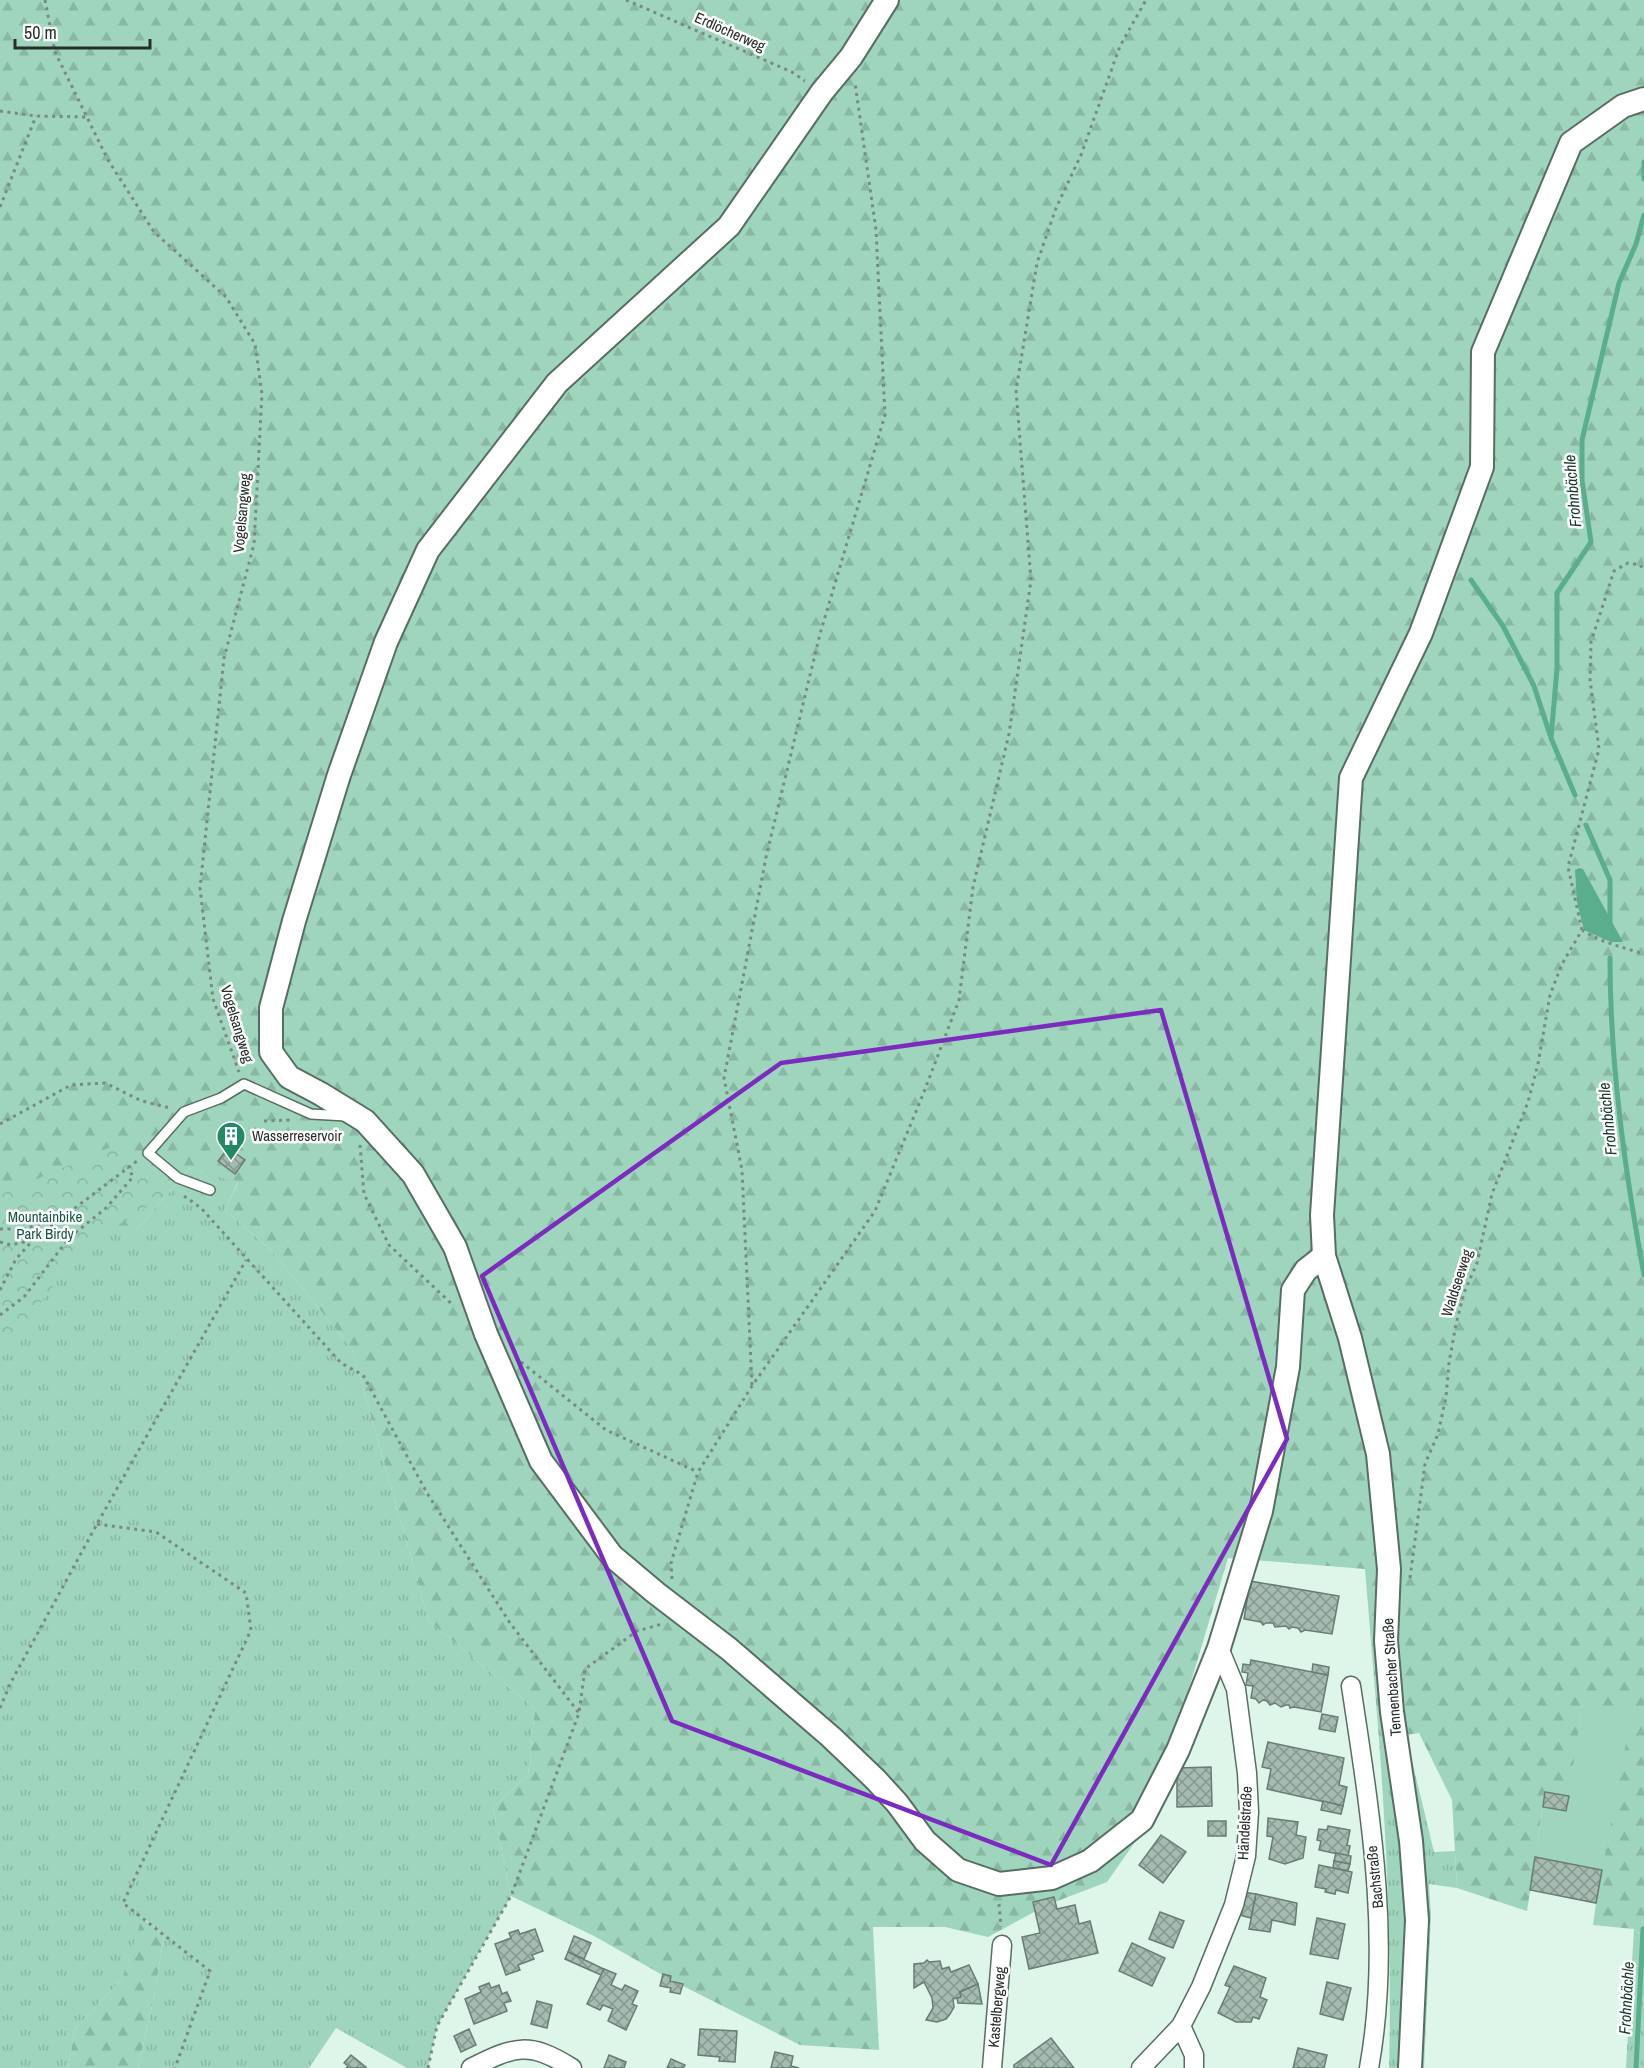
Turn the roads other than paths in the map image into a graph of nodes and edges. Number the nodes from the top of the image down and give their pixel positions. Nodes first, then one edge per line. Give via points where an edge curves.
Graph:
1 (887, 0) edge
2 (1644, 99) edge
3 (358, 1116) junction
4 (210, 1190) dead end
5 (1324, 1256) junction
6 (1219, 1648) junction
7 (1351, 1686) dead end
8 (1002, 1945) road end
9 (1181, 2026) junction
10 (471, 2068) edge
11 (572, 2068) edge
12 (992, 2068) edge
13 (1141, 2068) edge
14 (1194, 2068) edge
15 (1369, 2068) edge
16 (1410, 2068) edge

1 - 3 street via 851,57 822,92 729,226 557,383 428,550 386,642 339,775 271,1008 271,1052 289,1077
2 - 5 street, Tennenbacher Straße via 1623,106 1571,143 1483,352 1482,467 1421,633 1351,778 1322,1215
3 - 4 lane via 311,1114 244,1084 184,1112 148,1153 178,1178
3 - 6 street via 413,1174 454,1247 486,1334 542,1461 612,1556 831,1737 897,1803 925,1841 958,1870 999,1884 1052,1878 1090,1861 1142,1820 1178,1750
5 - 6 street via 1306,1270 1293,1290 1288,1367 1261,1511
5 - 16 street, Tennenbacher Straße via 1350,1338 1378,1454 1389,1569 1386,1641 1392,1712 1418,1920
6 - 9 street, Händelstraße via 1236,1689 1247,1773 1246,1856 1234,1905
7 - 15 street, Bachstraße via 1379,1917 1376,2028
8 - 12 street, Kastelbergweg
9 - 13 street, Händelstraße
9 - 14 street via 1194,2055
10 - 11 street via 504,2052 532,2049

